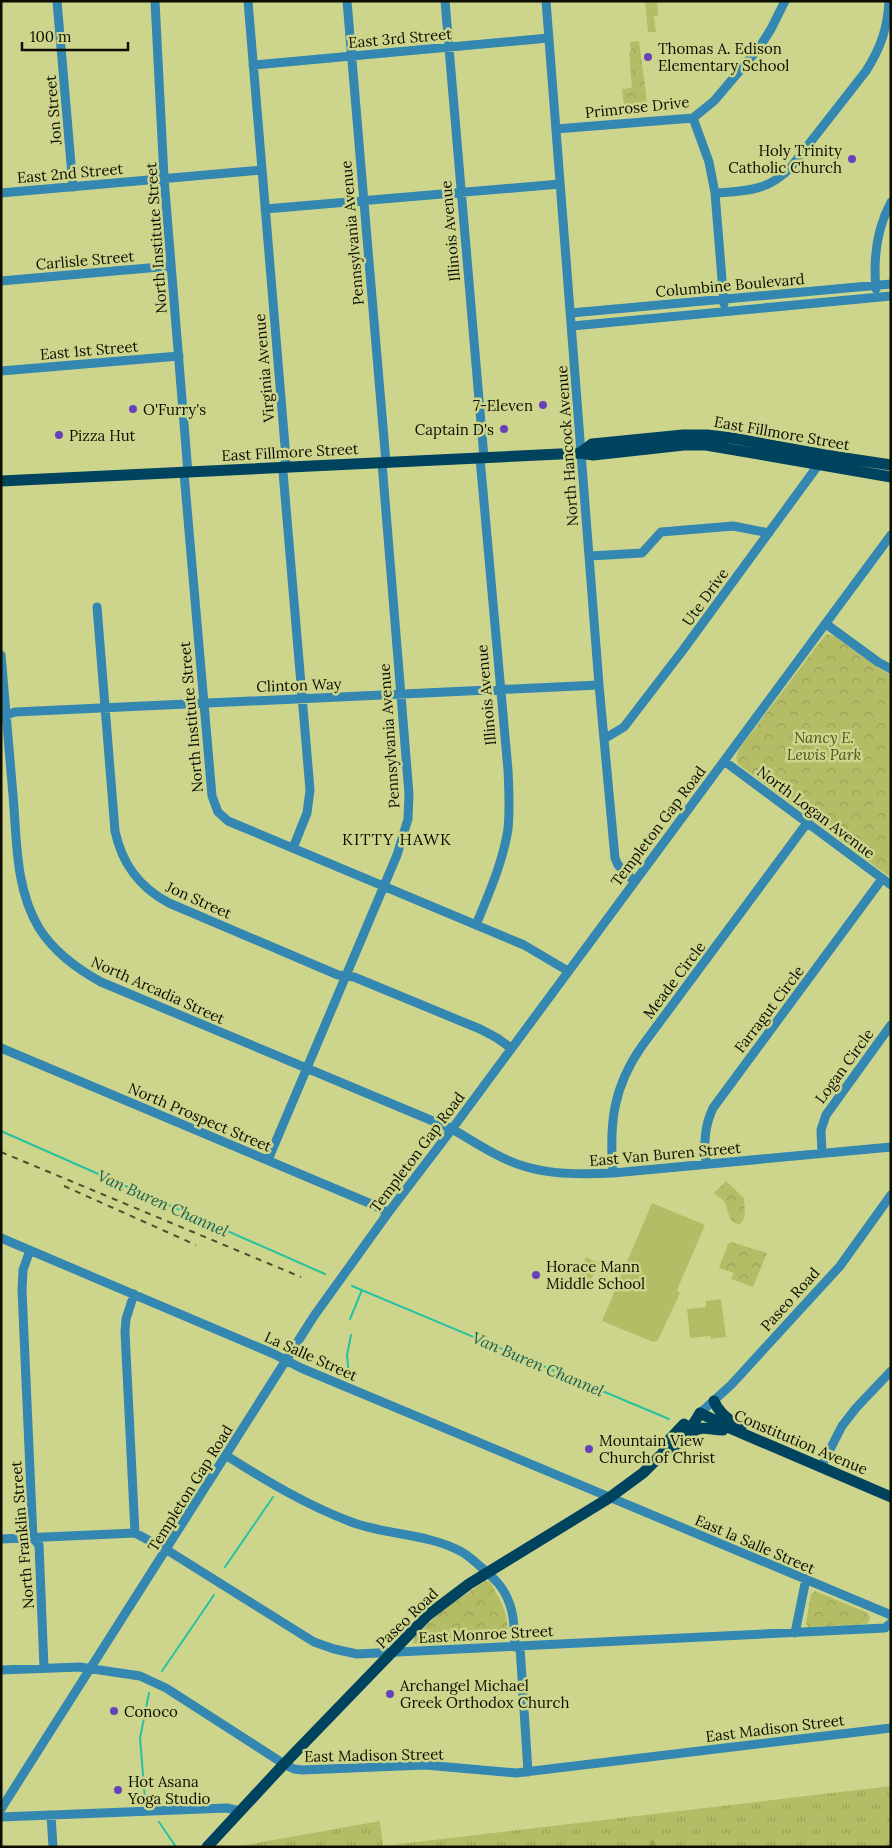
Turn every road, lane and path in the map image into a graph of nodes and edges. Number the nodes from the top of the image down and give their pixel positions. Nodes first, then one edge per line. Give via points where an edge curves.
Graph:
1 (57, 1) edge
2 (155, 1) edge
3 (248, 1) edge
4 (347, 1) edge
5 (445, 1) edge
6 (546, 1) edge
7 (785, 1) edge
8 (889, 1) edge
9 (549, 38) junction
10 (449, 48) junction
11 (352, 56) junction
12 (253, 65) junction
13 (693, 118) junction
14 (556, 129) junction
15 (262, 170) junction
16 (164, 178) junction
17 (560, 184) junction
18 (73, 187) junction
19 (461, 192) junction
20 (1, 193) edge
21 (715, 193) junction
22 (364, 202) junction
23 (891, 202) edge
24 (265, 209) junction
25 (171, 266) junction
26 (1, 280) edge
27 (891, 284) edge
28 (876, 285) junction
29 (891, 296) edge
30 (877, 297) junction
31 (724, 300) junction
32 (725, 310) junction
33 (571, 313) junction
34 (572, 326) junction
35 (179, 356) junction
36 (1, 371) edge
37 (580, 453) junction
38 (482, 458) junction
39 (384, 463) junction
40 (819, 464) junction
41 (891, 465) edge
42 (284, 467) junction
43 (186, 473) junction
44 (891, 477) edge
45 (1, 481) edge
46 (769, 533) junction
47 (891, 536) edge
48 (590, 556) junction
49 (97, 607) dead end
50 (826, 624) junction
51 (1, 655) edge
52 (891, 669) edge
53 (599, 684) junction
54 (499, 689) junction
55 (400, 695) junction
56 (302, 698) junction
57 (204, 703) junction
58 (104, 708) junction
59 (4, 716) edge
60 (604, 739) junction
61 (724, 761) junction
62 (808, 824) junction
63 (293, 848) junction
64 (882, 879) junction
65 (634, 881) junction
66 (384, 886) junction
67 (891, 886) edge
68 (476, 925) junction
69 (568, 971) junction
70 (346, 976) junction
71 (891, 1025) edge
72 (1, 1048) edge
73 (510, 1048) junction
74 (307, 1069) junction
75 (452, 1129) junction
76 (891, 1147) edge
77 (822, 1153) junction
78 (268, 1160) junction
79 (706, 1164) junction
80 (612, 1173) junction
81 (891, 1195) edge
82 (388, 1213) junction
83 (1, 1238) edge
84 (30, 1250) junction
85 (134, 1294) junction
86 (286, 1359) junction
87 (891, 1371) edge
88 (714, 1400) junction
89 (700, 1413) junction
90 (732, 1430) junction
91 (747, 1436) junction
92 (679, 1443) junction
93 (663, 1453) junction
94 (227, 1456) junction
95 (821, 1467) junction
96 (891, 1497) edge
97 (609, 1498) junction
98 (135, 1533) junction
99 (33, 1538) junction
100 (1, 1540) edge
101 (167, 1550) junction
102 (488, 1573) junction
103 (806, 1579) junction
104 (891, 1615) edge
105 (891, 1622) edge
106 (795, 1633) junction
107 (517, 1647) junction
108 (392, 1653) junction
109 (44, 1668) junction
110 (92, 1668) junction
111 (1, 1670) edge
112 (891, 1728) edge
113 (284, 1764) junction
114 (528, 1772) junction
115 (1, 1809) edge
116 (240, 1811) junction
117 (52, 1815) junction
118 (1, 1817) edge
119 (53, 1847) edge
120 (206, 1847) edge

1 - 18 street, Jon Street
2 - 16 street, North Institute Street
3 - 12 street, Virginia Avenue
4 - 11 street, Pennsylvania Avenue
5 - 10 street, Illinois Avenue
6 - 9 street, North Hancock Avenue
7 - 13 street, Primrose Drive via 759,48 714,101
8 - 21 street via 885,34 874,58 782,177 757,189
9 - 10 street, East 3rd Street
9 - 14 street, North Hancock Avenue
10 - 11 street, East 3rd Street
10 - 19 street, Illinois Avenue
11 - 12 street, East 3rd Street
11 - 22 street, Pennsylvania Avenue
12 - 15 street, Virginia Avenue
13 - 14 street, Primrose Drive
13 - 21 street via 709,162
14 - 17 street, North Hancock Avenue
15 - 16 street, East 2nd Street
15 - 24 street, Virginia Avenue
16 - 18 street, East 2nd Street
16 - 25 street, North Institute Street
17 - 19 street
17 - 33 street, North Hancock Avenue
18 - 20 street, East 2nd Street
19 - 22 street
19 - 38 street, Illinois Avenue
21 - 31 street
22 - 24 street
22 - 39 street, Pennsylvania Avenue
23 - 28 street via 878,232
24 - 42 street, Virginia Avenue via 286,458
25 - 26 street, Carlisle Street
25 - 35 street, North Institute Street
27 - 28 street, Columbine Boulevard
28 - 30 street
28 - 31 street, Columbine Boulevard
29 - 30 street, Columbine Boulevard
30 - 32 street, Columbine Boulevard
31 - 32 street
31 - 33 street, Columbine Boulevard
32 - 34 street, Columbine Boulevard
33 - 34 street, North Hancock Avenue
34 - 37 street, North Hancock Avenue
35 - 36 street, East 1st Street
35 - 43 street, North Institute Street
37 - 38 main road, East Fillmore Street
37 - 40 main road, East Fillmore Street via 593,455 706,444
37 - 41 main road, East Fillmore Street via 592,444 707,434
37 - 48 street, North Hancock Avenue
38 - 39 main road, East Fillmore Street
38 - 54 street, Illinois Avenue
39 - 42 main road, East Fillmore Street
39 - 55 street, Pennsylvania Avenue
40 - 44 main road, East Fillmore Street
40 - 46 street, Ute Drive
42 - 43 main road, East Fillmore Street
42 - 56 street, Virginia Avenue
43 - 45 main road, East Fillmore Street
43 - 57 street, North Institute Street
46 - 48 street via 733,526 661,532 642,553
46 - 60 street, Ute Drive via 624,727
47 - 50 street, Templeton Gap Road
48 - 53 street, North Hancock Avenue
49 - 58 street, Jon Street
50 - 52 street
50 - 61 street, Templeton Gap Road
51 - 59 street, North Arcadia Street
53 - 54 street, Clinton Way
53 - 60 street, North Hancock Avenue
54 - 55 street, Clinton Way
54 - 68 street, Illinois Avenue via 508,778 508,827 499,866
55 - 56 street, Clinton Way
55 - 66 street, Pennsylvania Avenue via 408,813 402,842
56 - 57 street, Clinton Way
56 - 63 street, Virginia Avenue via 310,799
57 - 58 street, Clinton Way
57 - 63 street, North Institute Street via 212,796 217,809 228,821
58 - 59 street, Clinton Way via 15,712
58 - 70 street, Jon Street via 117,839 122,856 136,879 169,903
59 - 74 street, North Arcadia Street via 22,886 34,917 57,951 101,982
60 - 65 street, North Hancock Avenue via 615,858
61 - 62 street, North Logan Avenue
61 - 65 street, Templeton Gap Road
62 - 64 street, North Logan Avenue
62 - 80 street, Meade Circle via 626,1071 613,1113 610,1140
63 - 66 street, North Institute Street
64 - 67 street, North Logan Avenue
64 - 79 street, Farragut Circle via 713,1108 705,1133
65 - 69 street, Templeton Gap Road
66 - 68 street, North Institute Street
66 - 70 street, Pennsylvania Avenue
68 - 69 street, North Institute Street via 524,945
69 - 73 street, Templeton Gap Road
70 - 73 street, Jon Street via 480,1029
70 - 74 street, Pennsylvania Avenue
71 - 77 street, Logan Circle via 826,1115 821,1130
72 - 78 street, North Prospect Street
73 - 75 street, Templeton Gap Road
74 - 75 street, North Arcadia Street
74 - 78 street, Pennsylvania Avenue
75 - 80 street, East Van Buren Street via 499,1156 536,1170 564,1174
75 - 82 street, Templeton Gap Road
76 - 77 street, East Van Buren Street
77 - 79 street, East Van Buren Street
78 - 82 street, North Prospect Street
79 - 80 street, East Van Buren Street
81 - 88 street, Paseo Road via 840,1266
82 - 86 street, Templeton Gap Road
83 - 84 street, La Salle Street
84 - 85 street, La Salle Street
84 - 99 street, North Franklin Street via 21,1279
85 - 86 street, La Salle Street
85 - 98 street via 127,1314 126,1332
86 - 94 street, Templeton Gap Road
86 - 97 street, La Salle Street
87 - 95 street via 842,1426
88 - 89 street, Paseo Road
88 - 91 main road via 725,1416
89 - 90 main road, Constitution Avenue
89 - 92 main road, Paseo Road
89 - 93 main road, Paseo Road via 689,1419 667,1442
90 - 91 main road, Constitution Avenue
90 - 92 main road via 699,1428
91 - 95 main road, Constitution Avenue
92 - 93 main road, Paseo Road
93 - 97 main road, Paseo Road via 643,1473
94 - 101 street, Templeton Gap Road
94 - 102 street via 306,1503 371,1528 450,1547 471,1558
95 - 96 main road, Constitution Avenue
97 - 102 main road, Paseo Road
97 - 103 street, East la Salle Street
98 - 99 street
98 - 101 street, East Monroe Street
99 - 100 street
99 - 109 street, North Franklin Street via 39,1545
101 - 108 street, East Monroe Street via 314,1642 351,1653
101 - 110 street, Templeton Gap Road
102 - 107 street via 497,1581 510,1606
102 - 108 main road, Paseo Road via 437,1607
103 - 104 street, East la Salle Street
103 - 106 street
105 - 106 street, East Monroe Street via 886,1628
106 - 107 street, East Monroe Street
107 - 108 street, East Monroe Street
107 - 114 street
108 - 113 main road, Paseo Road
109 - 110 street, East Madison Street
109 - 111 street, East Madison Street
110 - 113 street, East Madison Street via 153,1681
110 - 115 street, Templeton Gap Road
112 - 114 street, East Madison Street
113 - 114 street, East Madison Street via 294,1770 425,1765
113 - 116 main road, Paseo Road
116 - 117 street via 227,1808
116 - 120 main road, Paseo Road
117 - 118 street
117 - 119 street

